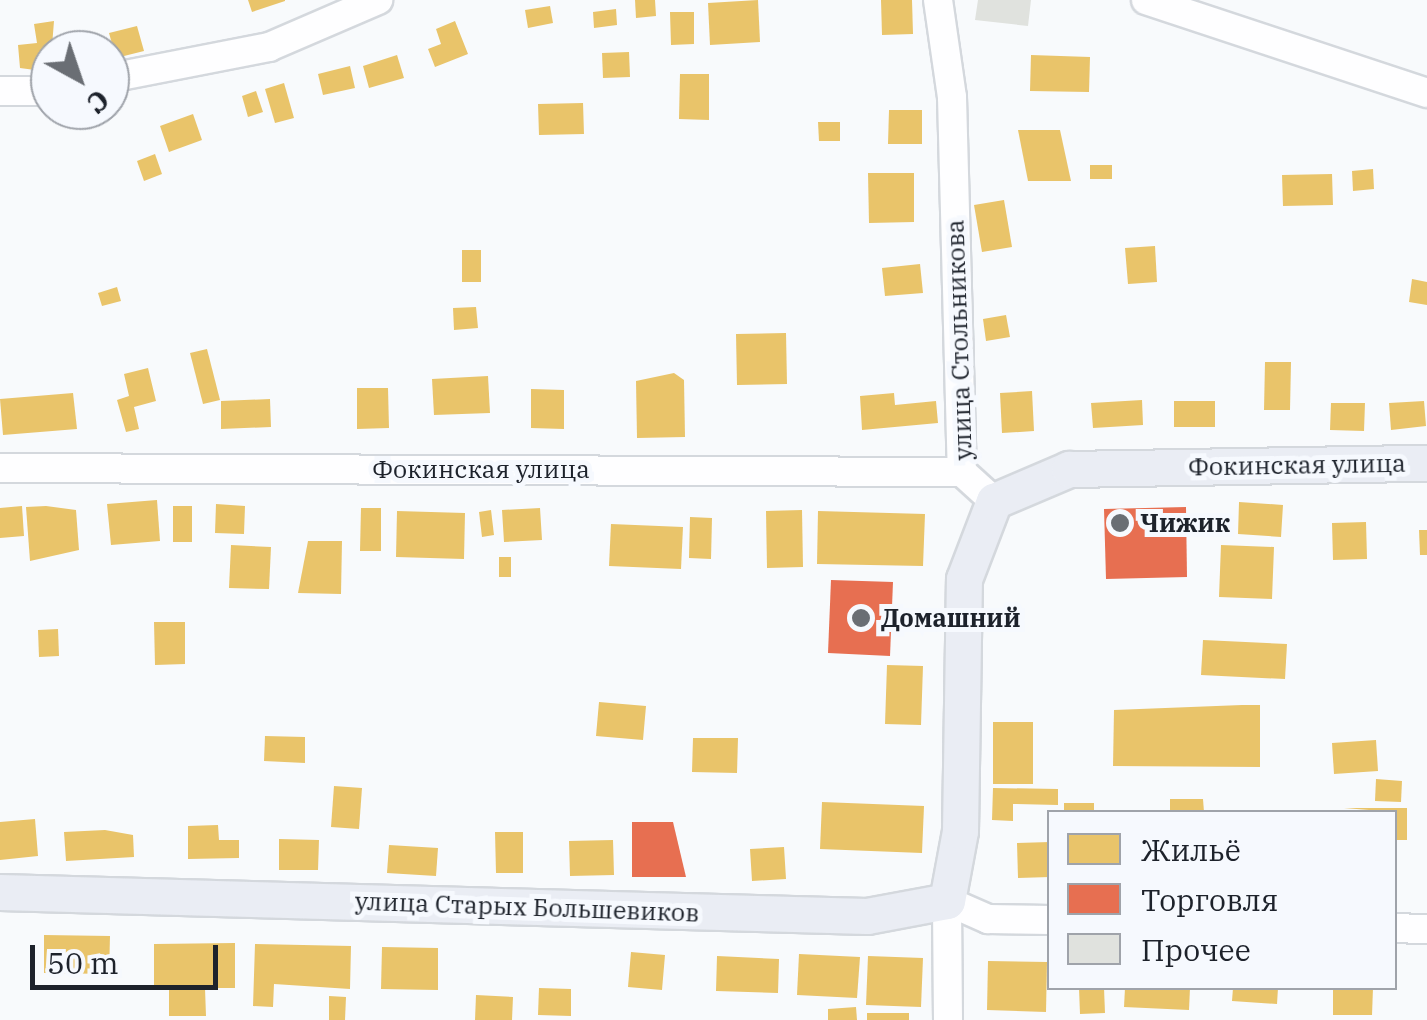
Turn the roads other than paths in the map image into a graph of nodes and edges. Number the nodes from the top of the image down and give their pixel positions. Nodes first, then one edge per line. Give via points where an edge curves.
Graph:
1 (378, 0) edge
2 (938, 0) edge
3 (1146, 0) edge
4 (130, 74) edge
5 (30, 91) edge
6 (0, 92) edge
7 (1427, 93) edge
8 (1427, 463) edge
9 (0, 468) edge
10 (962, 472) junction
11 (994, 500) junction
12 (0, 892) edge
13 (948, 901) junction
14 (1047, 920) edge
15 (1397, 928) edge
16 (1427, 929) edge
17 (948, 1020) edge

1 - 4 street via 269,47
2 - 10 street, улица Стольникова via 952,97
3 - 7 street
5 - 6 street
8 - 11 main road, Фокинская улица via 1069,469
9 - 10 street, Фокинская улица
10 - 11 street, улица Стольникова
11 - 13 main road via 964,580 960,831
12 - 13 main road, улица Старых Большевиков via 867,916
13 - 14 street via 988,919
13 - 17 street
15 - 16 street

